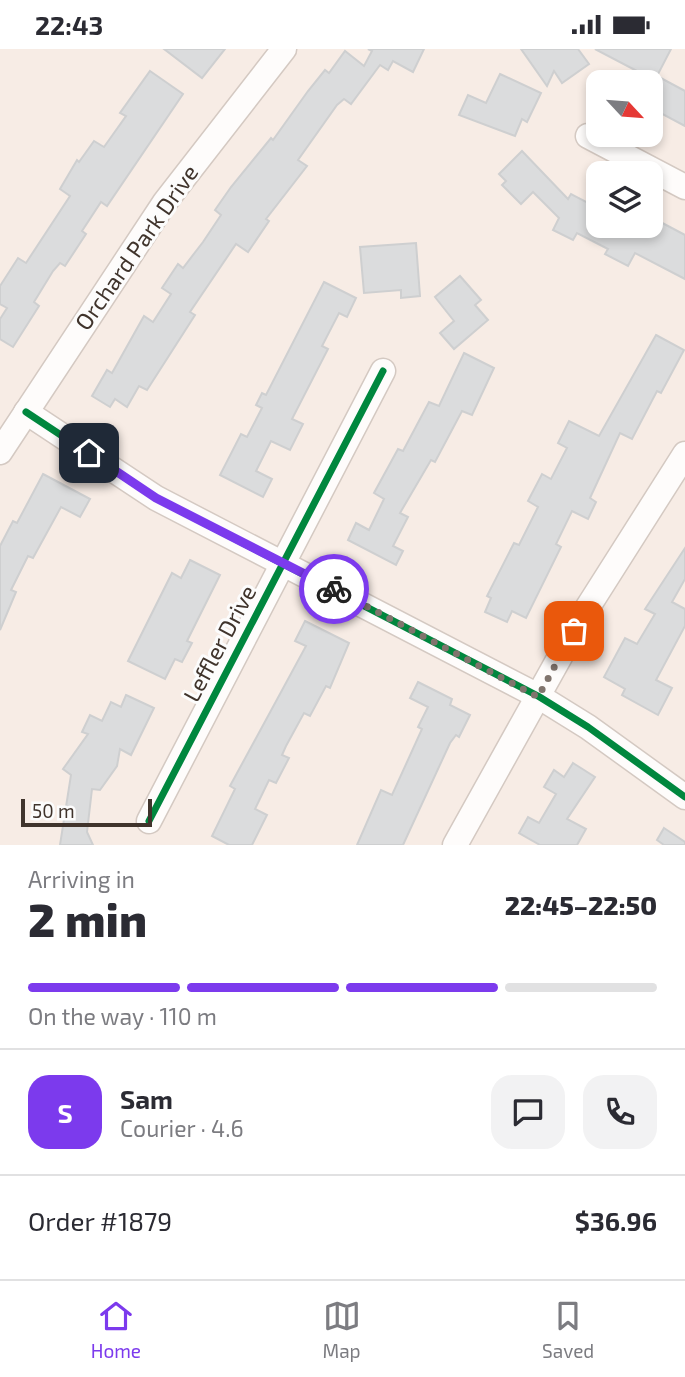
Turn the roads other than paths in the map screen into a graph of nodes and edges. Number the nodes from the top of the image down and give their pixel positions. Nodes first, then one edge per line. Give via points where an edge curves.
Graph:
1 (284, 49) edge
2 (607, 147) edge
3 (685, 187) edge
4 (383, 371) dead end
5 (26, 412) junction
6 (0, 452) edge
7 (685, 454) edge
8 (283, 563) junction
9 (538, 697) junction
10 (685, 797) edge
11 (149, 821) dead end
12 (455, 845) edge

1 - 5 street, Orchard Park Drive via 188,169
2 - 3 street
4 - 8 street, Leffler Drive
5 - 6 street, Orchard Park Drive
5 - 8 street via 156,498
7 - 9 street via 614,562
8 - 9 street
8 - 11 street, Leffler Drive
9 - 10 street
9 - 12 street

